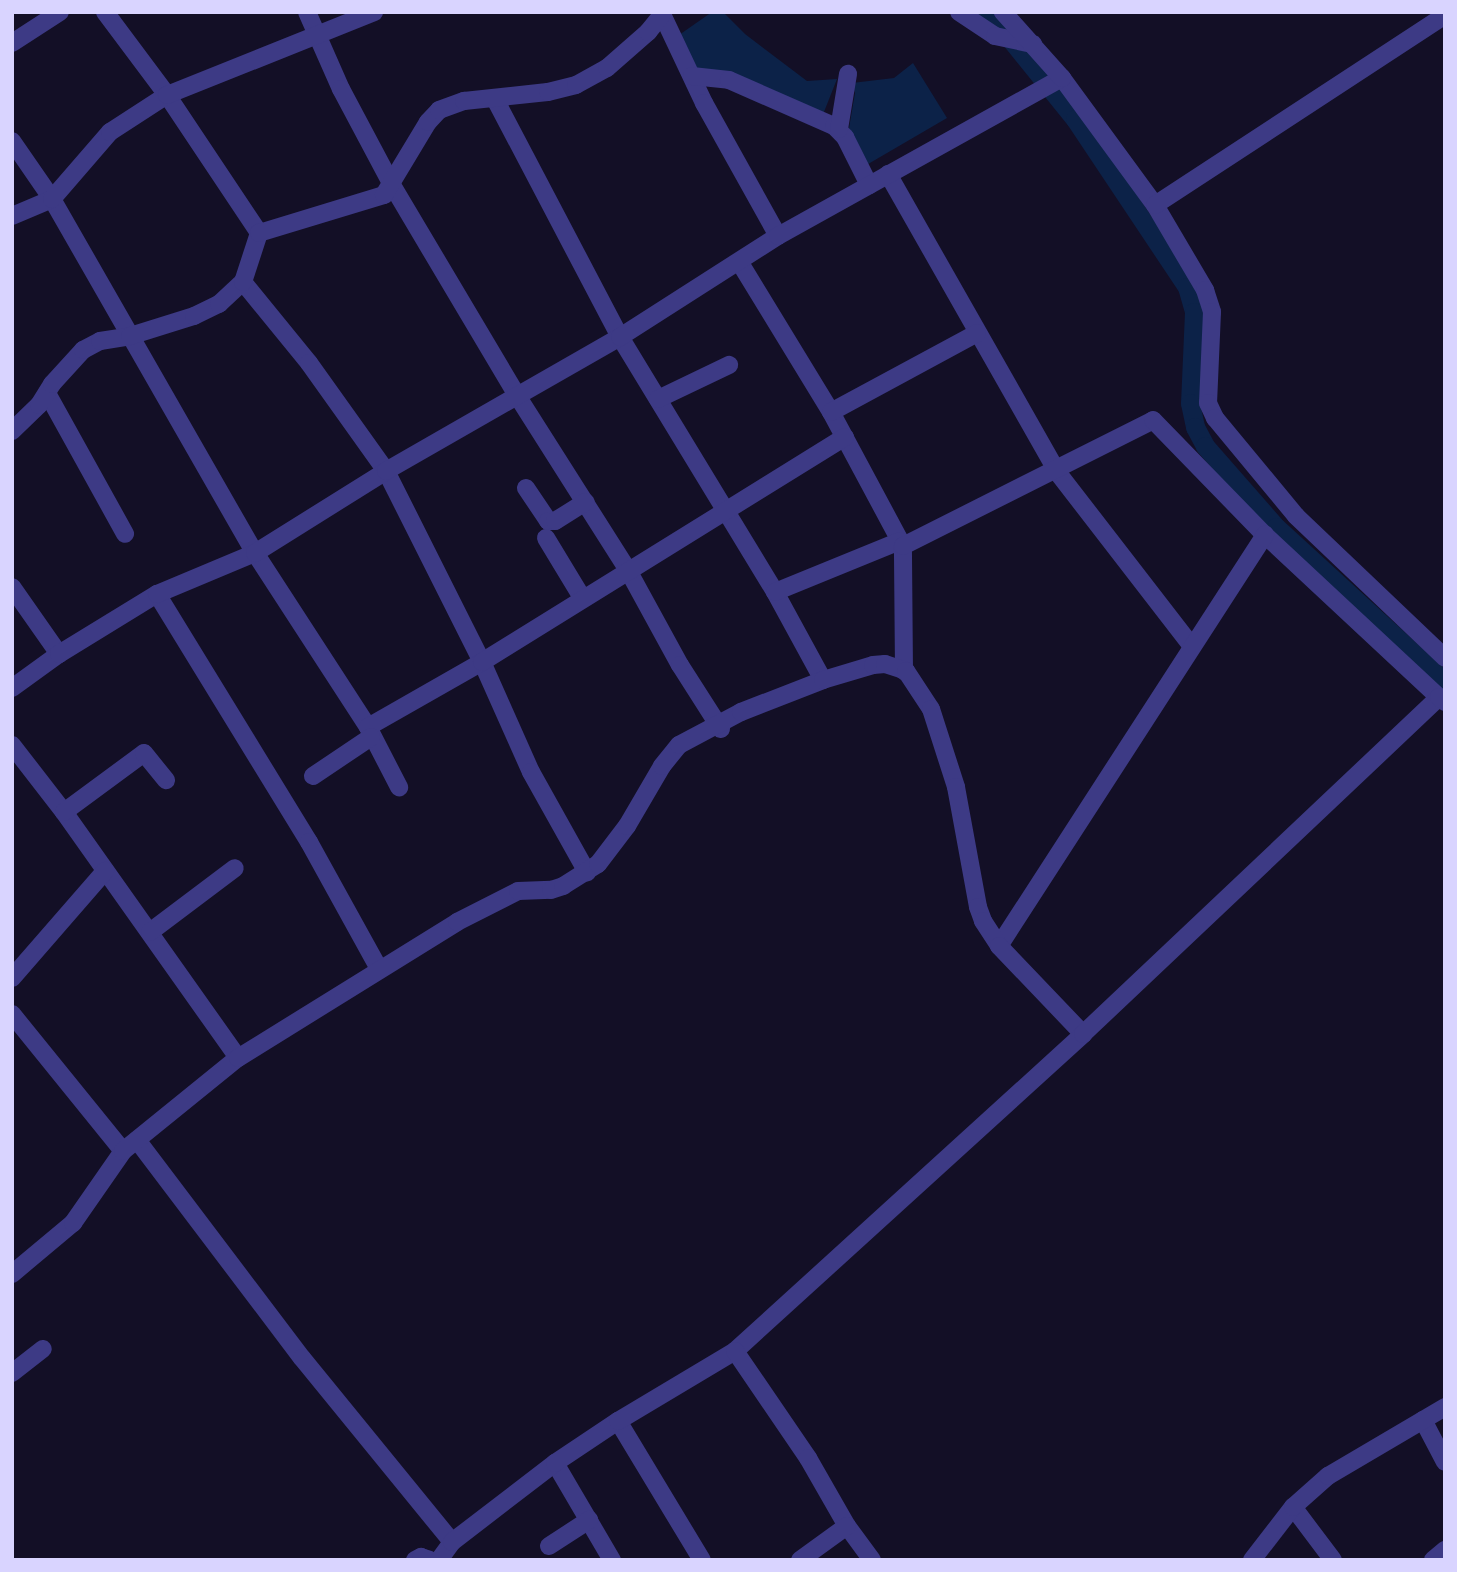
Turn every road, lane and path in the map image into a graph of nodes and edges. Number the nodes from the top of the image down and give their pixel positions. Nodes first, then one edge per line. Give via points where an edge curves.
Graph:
1 (60, 12) edge
2 (105, 12) edge
3 (307, 12) edge
4 (374, 12) edge
5 (959, 12) edge
6 (1003, 12) edge
7 (661, 14) edge
8 (1445, 15) edge
9 (317, 37) junction
10 (12, 43) edge
11 (1033, 44) junction
12 (848, 74) dead end
13 (692, 76) junction
14 (1062, 78) junction
15 (167, 94) junction
16 (495, 99) junction
17 (839, 130) junction
18 (12, 141) edge
19 (888, 174) junction
20 (392, 185) junction
21 (869, 185) junction
22 (52, 199) junction
23 (1155, 205) junction
24 (12, 216) edge
25 (259, 233) junction
26 (778, 236) junction
27 (740, 263) junction
28 (243, 282) junction
29 (977, 333) junction
30 (130, 336) junction
31 (620, 337) junction
32 (729, 365) dead end
33 (47, 393) junction
34 (518, 397) junction
35 (658, 398) junction
36 (831, 412) junction
37 (12, 431) edge
38 (845, 437) junction
39 (386, 471) junction
40 (1056, 471) junction
41 (526, 488) dead end
42 (585, 502) junction
43 (725, 510) junction
44 (125, 534) dead end
45 (1265, 535) junction
46 (546, 538) dead end
47 (902, 544) junction
48 (255, 553) junction
49 (629, 572) junction
50 (12, 587) edge
51 (775, 592) junction
52 (157, 594) junction
53 (583, 599) junction
54 (1191, 645) junction
55 (59, 654) junction
56 (1445, 658) edge
57 (482, 662) junction
58 (904, 671) junction
59 (823, 680) junction
60 (12, 688) edge
61 (1442, 699) edge
62 (719, 726) junction
63 (370, 732) junction
64 (12, 745) edge
65 (313, 776) dead end
66 (166, 780) dead end
67 (399, 787) dead end
68 (64, 812) junction
69 (235, 868) dead end
70 (105, 871) junction
71 (587, 872) junction
72 (150, 932) junction
73 (999, 946) junction
74 (379, 969) junction
75 (12, 978) edge
76 (12, 1014) edge
77 (1083, 1034) junction
78 (238, 1058) junction
79 (130, 1146) junction
80 (12, 1275) edge
81 (43, 1349) dead end
82 (735, 1351) junction
83 (12, 1373) edge
84 (1445, 1407) edge
85 (1423, 1420) junction
86 (618, 1421) junction
87 (1445, 1462) edge
88 (555, 1463) junction
89 (1293, 1507) junction
90 (589, 1520) junction
91 (847, 1526) junction
92 (452, 1542) junction
93 (548, 1546) dead end
94 (1445, 1550) edge
95 (415, 1560) edge
96 (430, 1560) edge
97 (439, 1560) edge
98 (612, 1560) edge
99 (702, 1560) edge
100 (800, 1560) edge
101 (872, 1560) edge
102 (1252, 1560) edge
103 (1333, 1560) edge
104 (1433, 1560) edge

1 - 10 street
2 - 15 street
3 - 9 street
4 - 9 street
5 - 11 street via 995,36
6 - 11 street
7 - 13 street
7 - 16 street via 648,32 607,68 576,85
8 - 23 street
9 - 15 street
9 - 20 street
11 - 14 street
12 - 17 street
13 - 17 street via 729,80
13 - 26 street
14 - 19 street
14 - 23 street
15 - 22 street via 110,132
15 - 25 street
16 - 20 street via 464,101 439,110
16 - 31 street
17 - 21 street
18 - 22 street
19 - 21 street
19 - 29 street
20 - 25 street via 372,202
20 - 34 street
21 - 26 street
22 - 24 street
22 - 30 street
23 - 56 street via 1209,298 1212,330 1207,389 1215,418 1296,516
25 - 28 street
26 - 27 street
27 - 31 street
27 - 36 street
28 - 30 street via 219,304
28 - 39 street via 309,363
29 - 36 street
29 - 40 street
30 - 33 street via 100,341 83,350
30 - 48 street
31 - 34 street
31 - 35 street
32 - 35 street
33 - 37 street
33 - 44 street
34 - 39 street
34 - 42 street
35 - 43 street
36 - 38 street
38 - 43 street
38 - 47 street
39 - 48 street
39 - 57 street
40 - 45 street via 1153,420
40 - 47 street
40 - 54 street
41 - 42 street via 548,521
42 - 49 street
43 - 49 street
43 - 51 street
45 - 54 street
45 - 61 street
46 - 53 street
47 - 51 street
47 - 58 street
48 - 52 street
48 - 63 street
49 - 53 street
49 - 62 street
50 - 55 street
51 - 59 street
52 - 55 street
52 - 74 street via 309,842
53 - 57 street
54 - 73 street
55 - 60 street
57 - 63 street
57 - 71 street via 531,772
58 - 59 street via 873,665
58 - 73 street via 931,709 956,787 978,907
59 - 62 street
61 - 77 street
62 - 71 street via 672,751 627,827
63 - 65 street
63 - 67 street
64 - 68 street
66 - 68 street via 144,753
68 - 70 street
69 - 72 street
70 - 72 street
70 - 75 street
71 - 74 street via 551,890 518,891
72 - 78 street
73 - 77 street
74 - 78 street
76 - 79 street
77 - 82 street
78 - 79 street
79 - 80 street via 73,1223
79 - 92 street
81 - 83 street
82 - 86 street
82 - 91 street via 808,1458
84 - 85 street
85 - 87 street
85 - 89 street via 1328,1476
86 - 88 street
86 - 99 street
88 - 90 street
88 - 92 street
89 - 102 street
89 - 103 street
90 - 93 street
90 - 98 street
91 - 100 street
91 - 101 street
92 - 97 street
94 - 104 street
95 - 96 street

